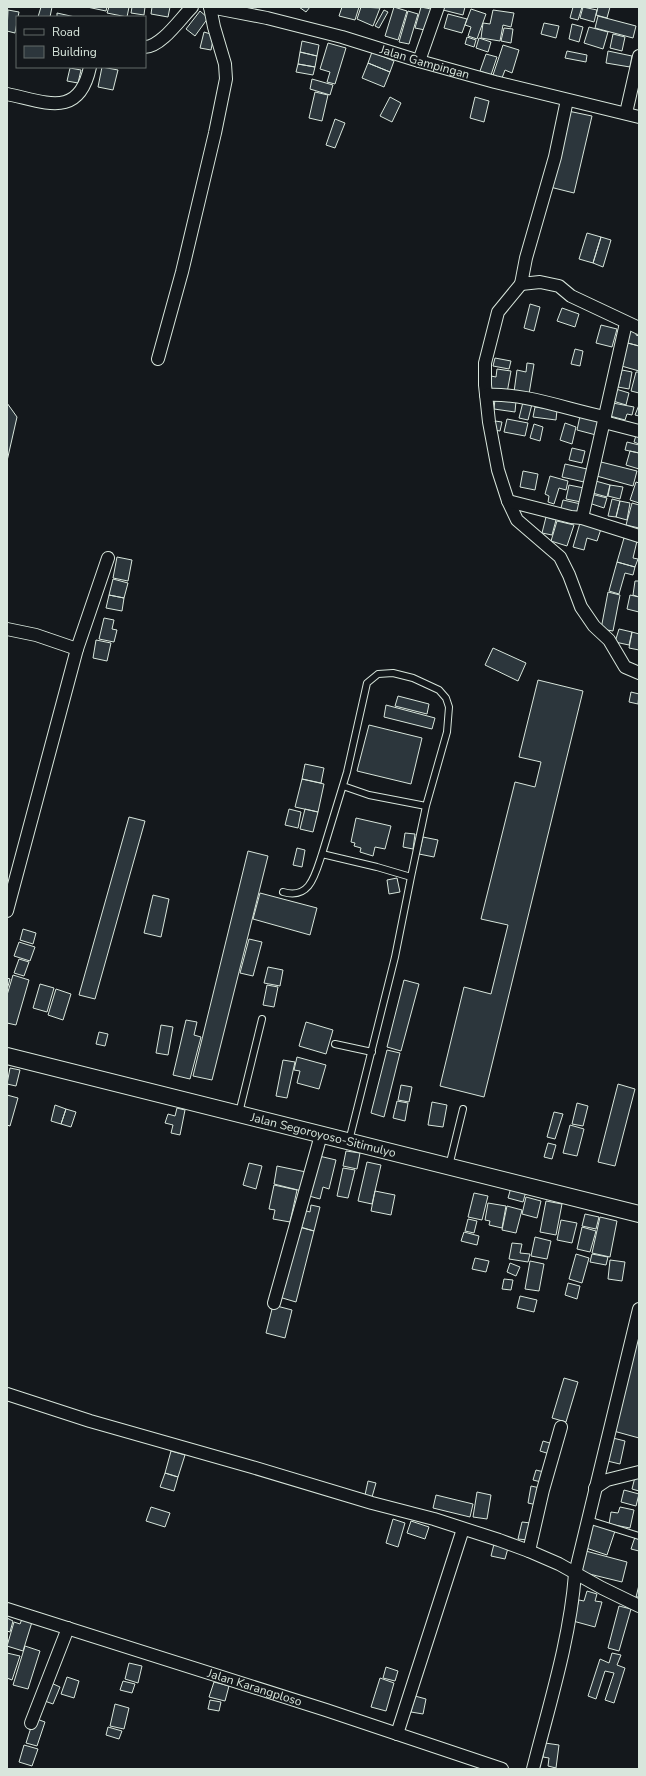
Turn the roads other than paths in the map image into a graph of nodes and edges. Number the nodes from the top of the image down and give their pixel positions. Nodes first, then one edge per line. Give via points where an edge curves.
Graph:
1 (192, 7) edge
2 (210, 7) edge
3 (438, 7) edge
4 (146, 47) edge
5 (639, 56) edge
6 (418, 61) junction
7 (90, 68) edge
8 (7, 94) edge
9 (567, 100) junction
10 (626, 113) junction
11 (639, 117) edge
12 (521, 284) junction
13 (626, 323) junction
14 (639, 328) edge
15 (158, 360) dead end
16 (486, 395) junction
17 (604, 419) junction
18 (639, 431) edge
19 (508, 501) junction
20 (582, 518) junction
21 (639, 536) edge
22 (108, 558) dead end
23 (7, 629) edge
24 (77, 649) junction
25 (639, 674) edge
26 (343, 786) junction
27 (426, 806) junction
28 (322, 854) junction
29 (411, 877) junction
30 (283, 892) dead end
31 (7, 911) edge
32 (262, 1019) dead end
33 (335, 1044) dead end
34 (372, 1052) junction
35 (7, 1056) edge
36 (463, 1109) dead end
37 (238, 1114) junction
38 (321, 1135) junction
39 (349, 1142) junction
40 (449, 1166) junction
41 (639, 1214) edge
42 (274, 1303) dead end
43 (639, 1309) edge
44 (7, 1394) edge
45 (561, 1427) dead end
46 (639, 1472) edge
47 (595, 1488) junction
48 (588, 1520) junction
49 (463, 1529) junction
50 (639, 1536) edge
51 (529, 1550) junction
52 (575, 1574) junction
53 (639, 1606) edge
54 (7, 1608) edge
55 (68, 1628) junction
56 (31, 1723) dead end
57 (397, 1734) junction
58 (502, 1769) edge
59 (533, 1769) edge

1 - 4 street via 162,40 153,47
2 - 6 street, Jalan Gampingan via 342,37
2 - 15 street via 225,64 226,79 182,272
3 - 6 street
5 - 10 street
6 - 9 street, Jalan Gampingan
7 - 8 street via 86,82 72,100 50,103
9 - 10 street, Jalan Gampingan
9 - 12 street via 555,157
10 - 11 street, Jalan Gampingan
12 - 13 street via 540,282 559,286 571,296
12 - 16 street via 498,312 485,363
13 - 14 street
13 - 17 street
16 - 17 street via 503,394 545,402
16 - 19 street via 498,470
17 - 18 street
17 - 20 street
19 - 20 street
19 - 25 street via 518,520 560,557 581,607 594,626 609,640 625,667
20 - 21 street
22 - 24 street
23 - 24 street via 36,635
24 - 31 street
26 - 27 lane via 369,795
26 - 27 lane via 367,682 378,674 393,673 413,678 439,690 449,707 447,732
26 - 28 lane
27 - 29 lane
28 - 29 lane
28 - 30 lane via 309,886 301,894
29 - 34 lane via 396,958
32 - 37 lane
33 - 34 lane
34 - 39 lane
35 - 37 main road, Jalan Segoroyoso-Sitimulyo
36 - 40 lane
37 - 38 main road, Jalan Segoroyoso-Sitimulyo
38 - 39 main road, Jalan Segoroyoso-Sitimulyo
38 - 42 street
39 - 40 main road, Jalan Segoroyoso-Sitimulyo
40 - 41 main road, Jalan Segoroyoso-Sitimulyo
43 - 47 street
44 - 49 street via 90,1421
45 - 51 street
46 - 47 street via 607,1480
47 - 48 street
48 - 50 lane
48 - 52 street
49 - 51 street
49 - 57 street
51 - 52 street
52 - 53 street
52 - 59 street via 573,1601 564,1645
54 - 55 street, Jalan Karangploso
55 - 56 street
55 - 57 street, Jalan Karangploso
57 - 58 street, Jalan Karangploso

